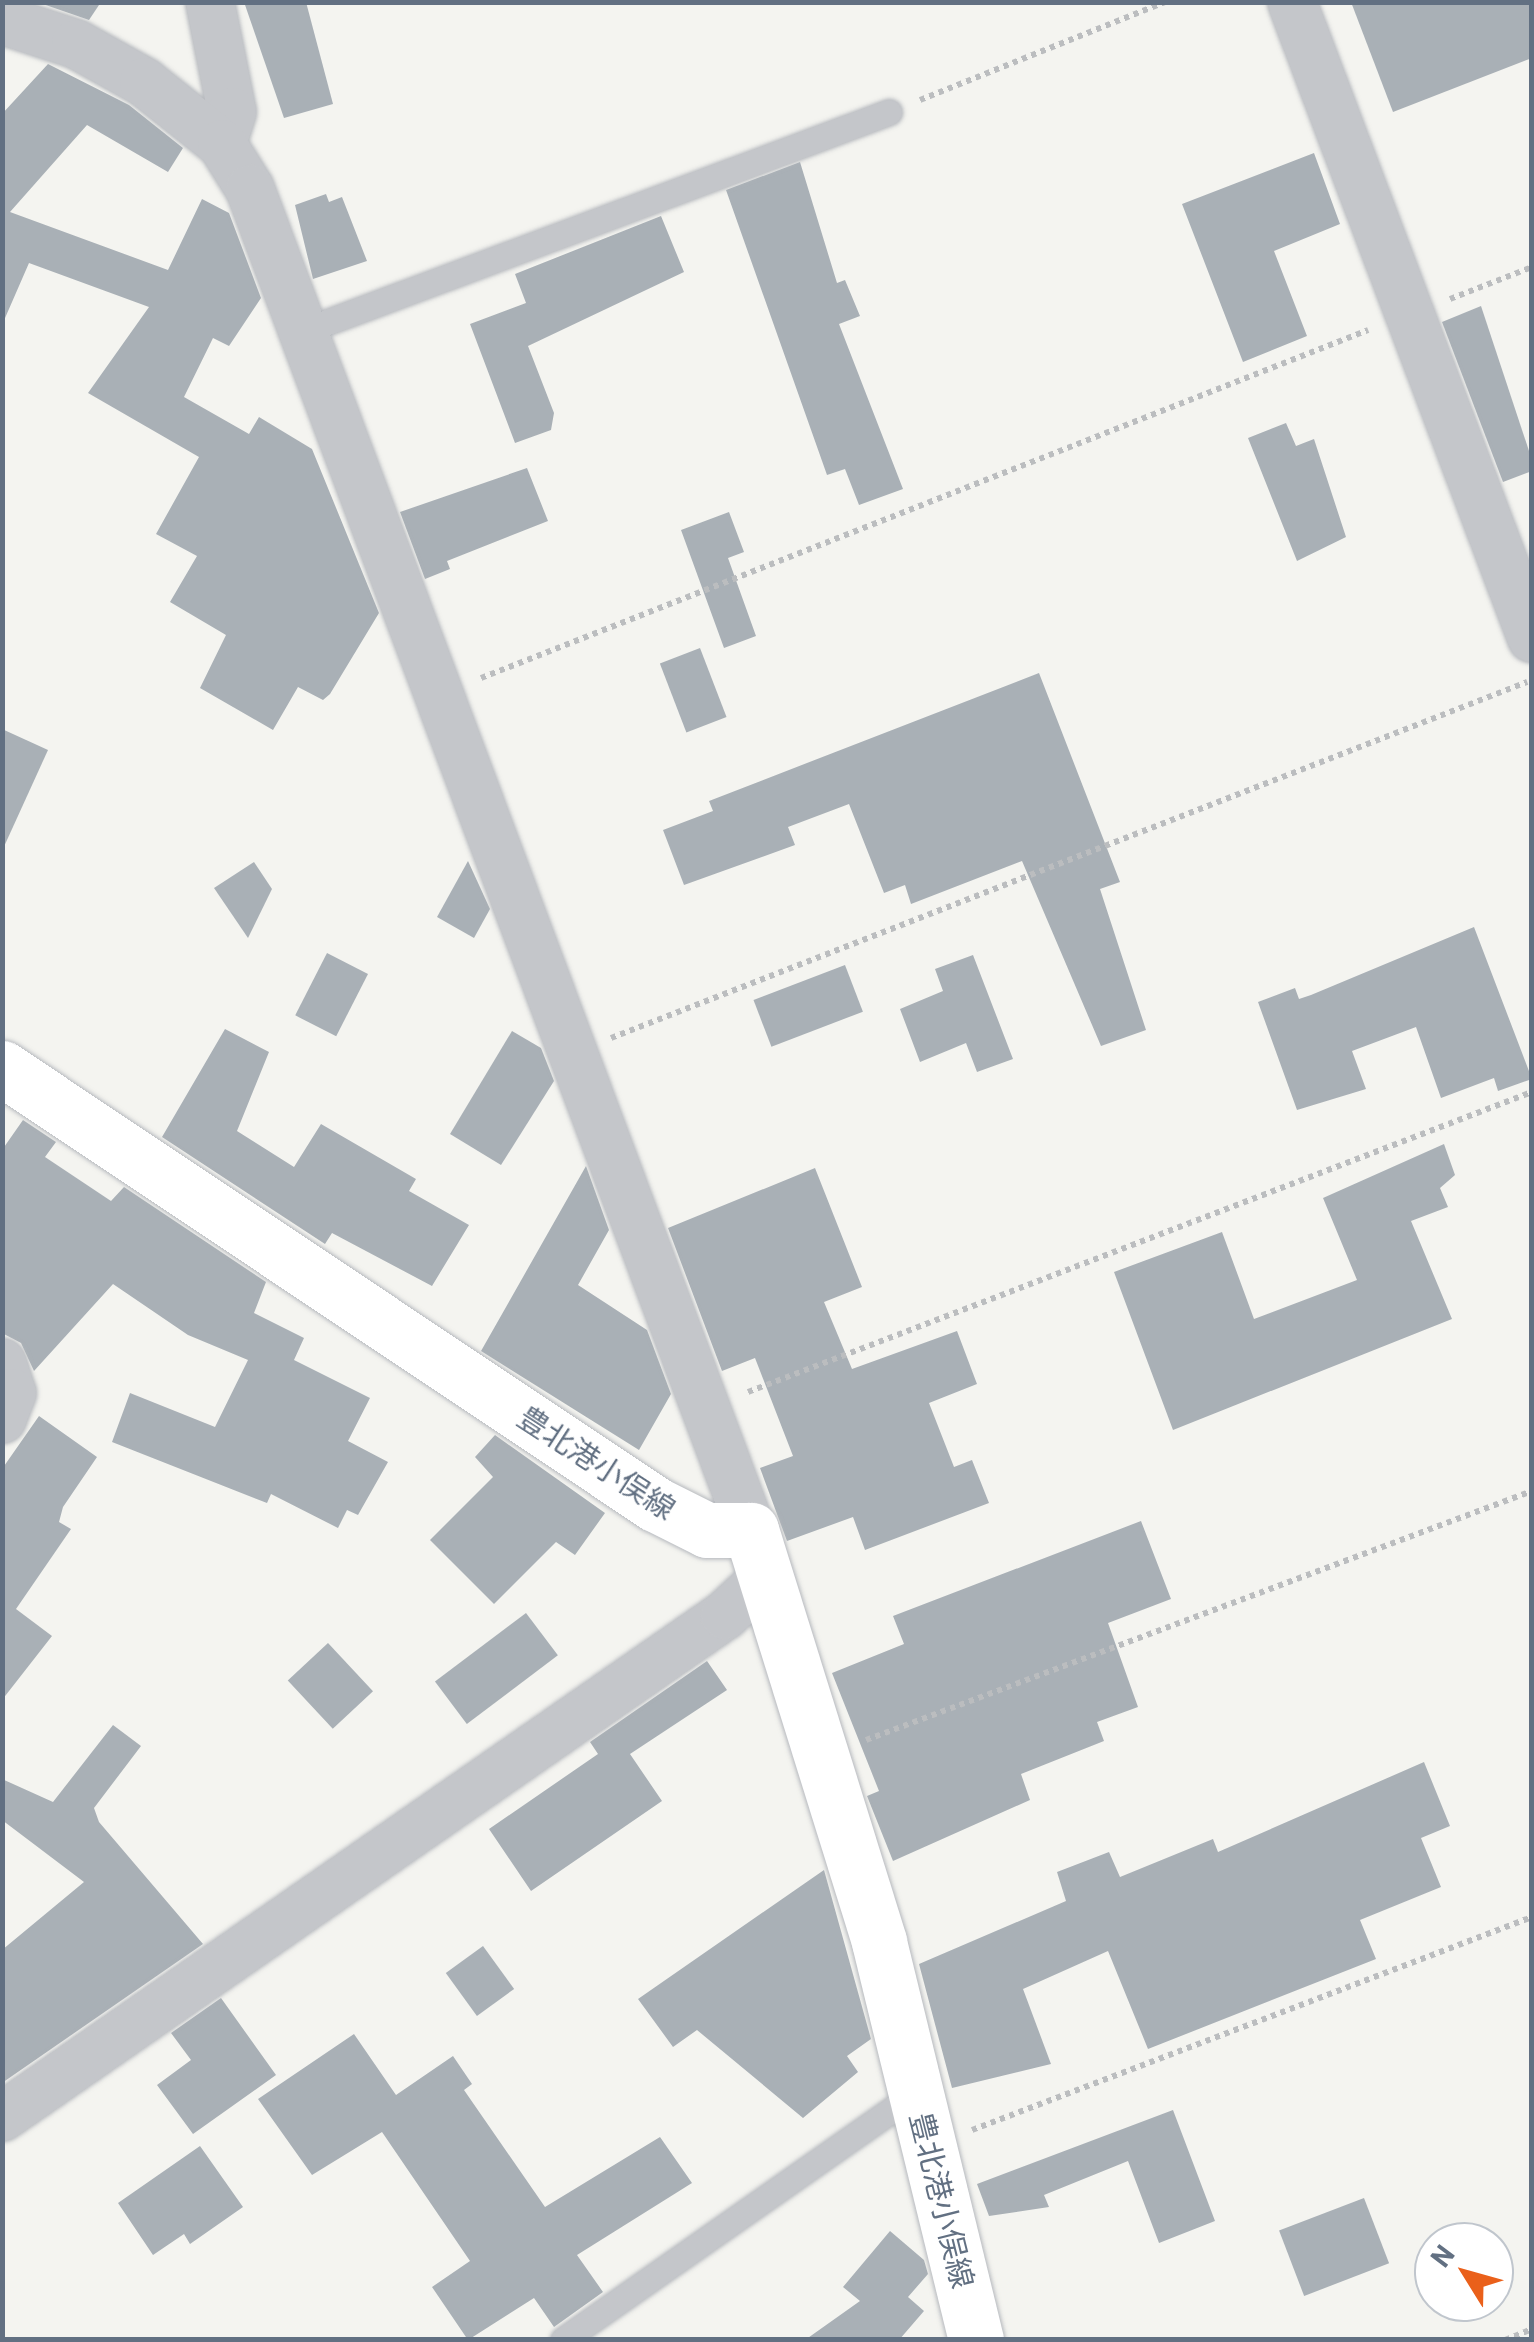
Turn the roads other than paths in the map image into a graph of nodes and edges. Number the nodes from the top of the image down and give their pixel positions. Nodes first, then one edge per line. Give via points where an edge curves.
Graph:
1 (210, 2) edge
2 (1292, 2) edge
3 (2, 20) edge
4 (889, 112) road end
5 (222, 144) junction
6 (298, 333) junction
7 (1532, 638) edge
8 (2, 1068) edge
9 (2, 1363) edge
10 (2, 1419) edge
11 (759, 1553) junction
12 (916, 2092) junction
13 (2, 2117) edge
14 (563, 2340) edge
15 (976, 2340) edge

1 - 5 street via 232,112
2 - 7 street
3 - 5 street via 116,64
4 - 6 lane
5 - 6 street via 250,189
6 - 11 street via 710,1406
8 - 11 main road, 豊北港小俣線 via 655,1504
9 - 10 street via 12,1392
11 - 12 main road, 豊北港小俣線
11 - 13 street via 725,1614
12 - 14 lane
12 - 15 main road, 豊北港小俣線

